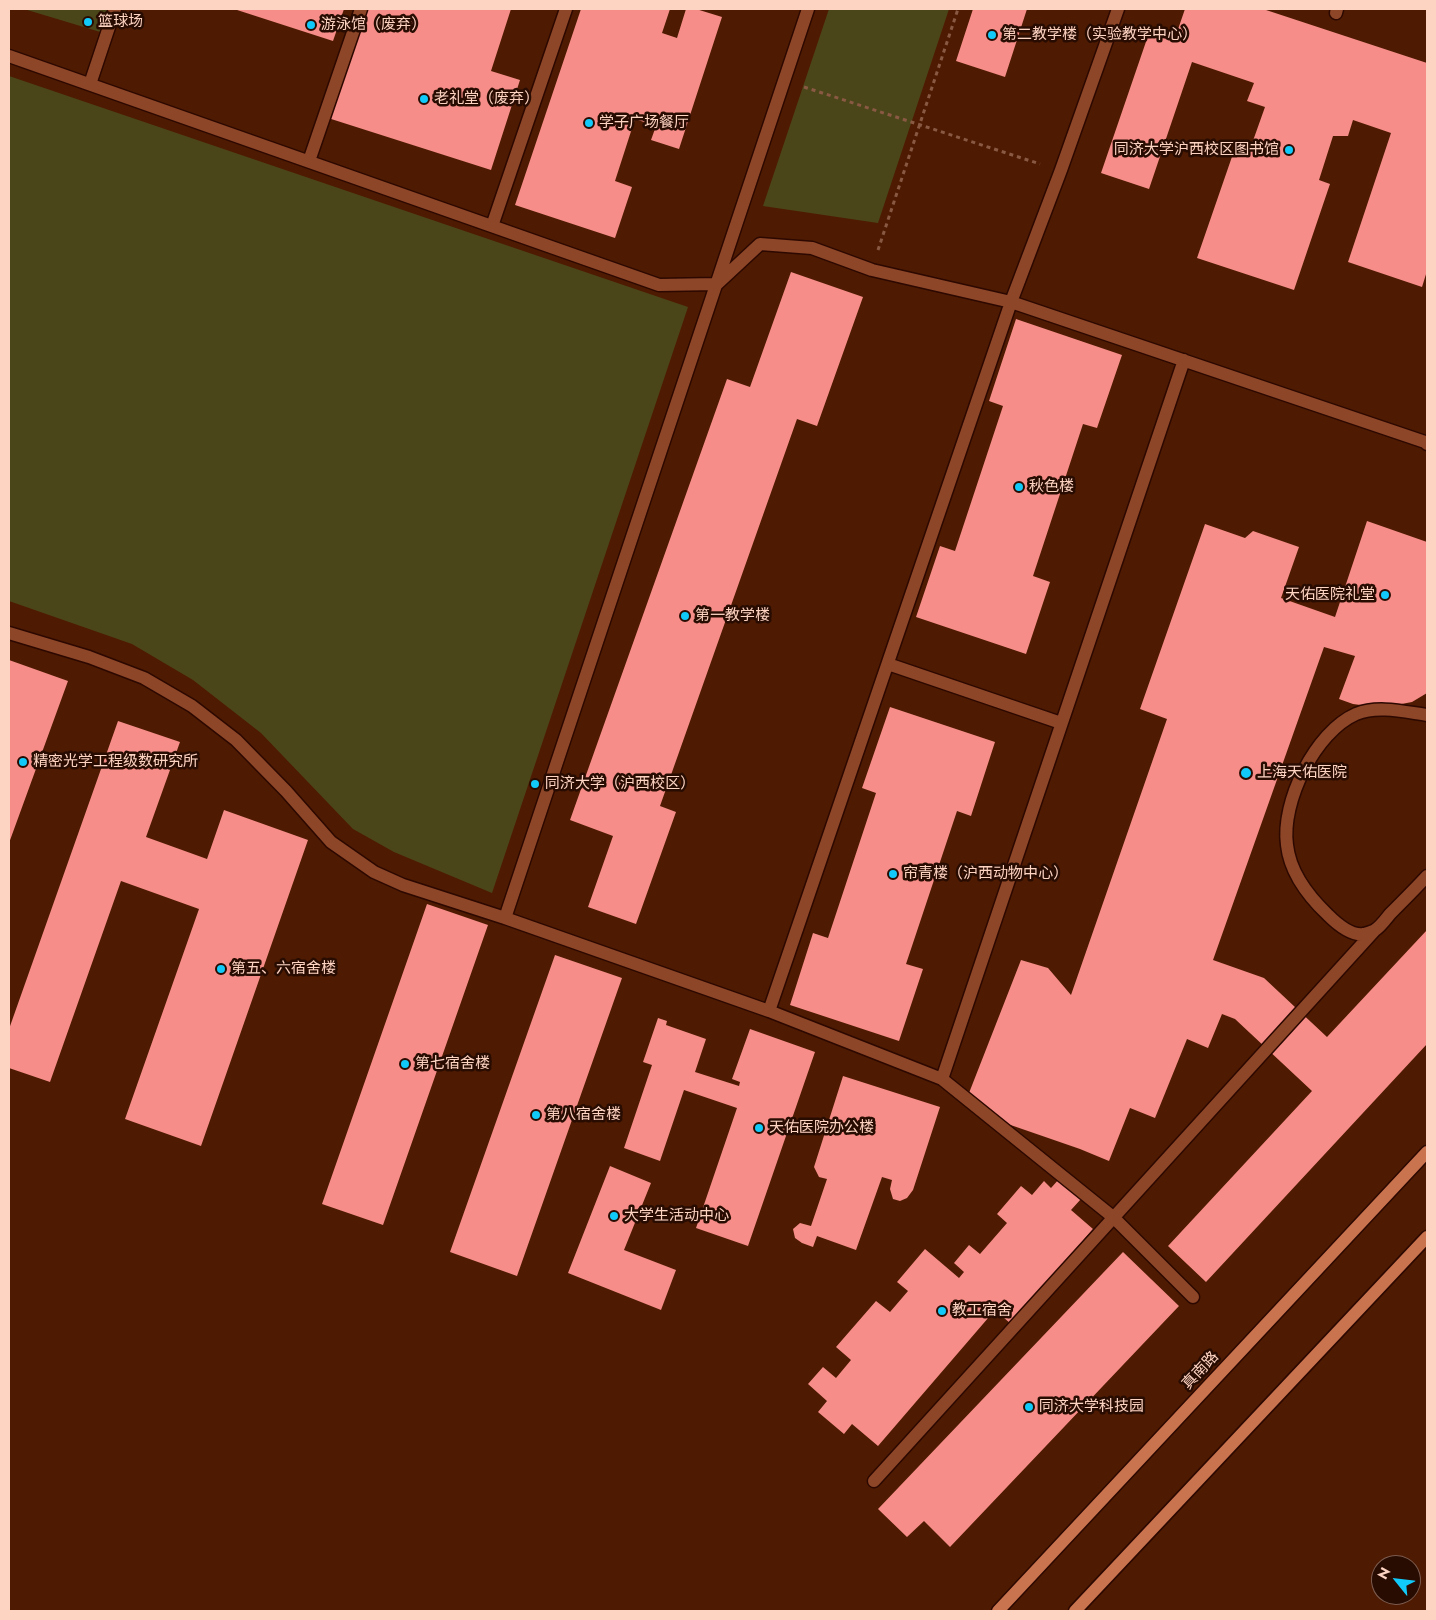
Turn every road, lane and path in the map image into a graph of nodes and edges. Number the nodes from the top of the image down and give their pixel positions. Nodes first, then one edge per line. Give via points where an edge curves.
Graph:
1 (115, 9) edge
2 (361, 9) edge
3 (566, 9) edge
4 (808, 9) edge
5 (958, 9) edge
6 (1118, 9) edge
7 (9, 56) edge
8 (784, 81) junction
9 (90, 84) junction
10 (920, 125) junction
11 (309, 161) junction
12 (1061, 170) junction
13 (492, 226) junction
14 (872, 270) junction
15 (717, 284) junction
16 (1011, 302) junction
17 (1184, 360) junction
18 (1427, 441) edge
19 (9, 633) edge
20 (888, 664) junction
21 (1427, 715) edge
22 (1060, 723) junction
23 (1427, 876) edge
24 (505, 918) junction
25 (1375, 930) junction
26 (769, 1011) junction
27 (942, 1079) junction
28 (1427, 1152) edge
29 (1113, 1218) junction
30 (1427, 1237) edge
31 (1193, 1297) dead end
32 (874, 1481) dead end
33 (998, 1611) edge
34 (1075, 1611) edge

1 - 9 lane
2 - 11 lane
3 - 13 lane
4 - 8 lane
5 - 10 path
6 - 12 lane
7 - 9 lane
8 - 10 path
8 - 15 lane
9 - 11 lane
10 - 12 path
10 - 14 path
11 - 13 lane
12 - 16 lane
13 - 15 lane via 659,285
14 - 15 lane via 812,248 760,244
14 - 16 lane
15 - 24 lane
16 - 17 lane
16 - 20 lane
17 - 18 lane
17 - 22 lane
19 - 24 lane via 89,657 152,683 192,706 236,740 331,842 374,872 403,885
20 - 22 lane
20 - 26 lane
21 - 25 lane via 1380,709 1356,714 1336,728 1314,753 1297,782 1288,815 1287,844 1293,868 1303,887 1337,924 1362,934
22 - 27 lane
23 - 25 lane
24 - 26 lane
25 - 29 lane
26 - 27 lane
27 - 29 lane
28 - 33 main road, 真南路
29 - 31 lane
29 - 32 lane
30 - 34 main road

